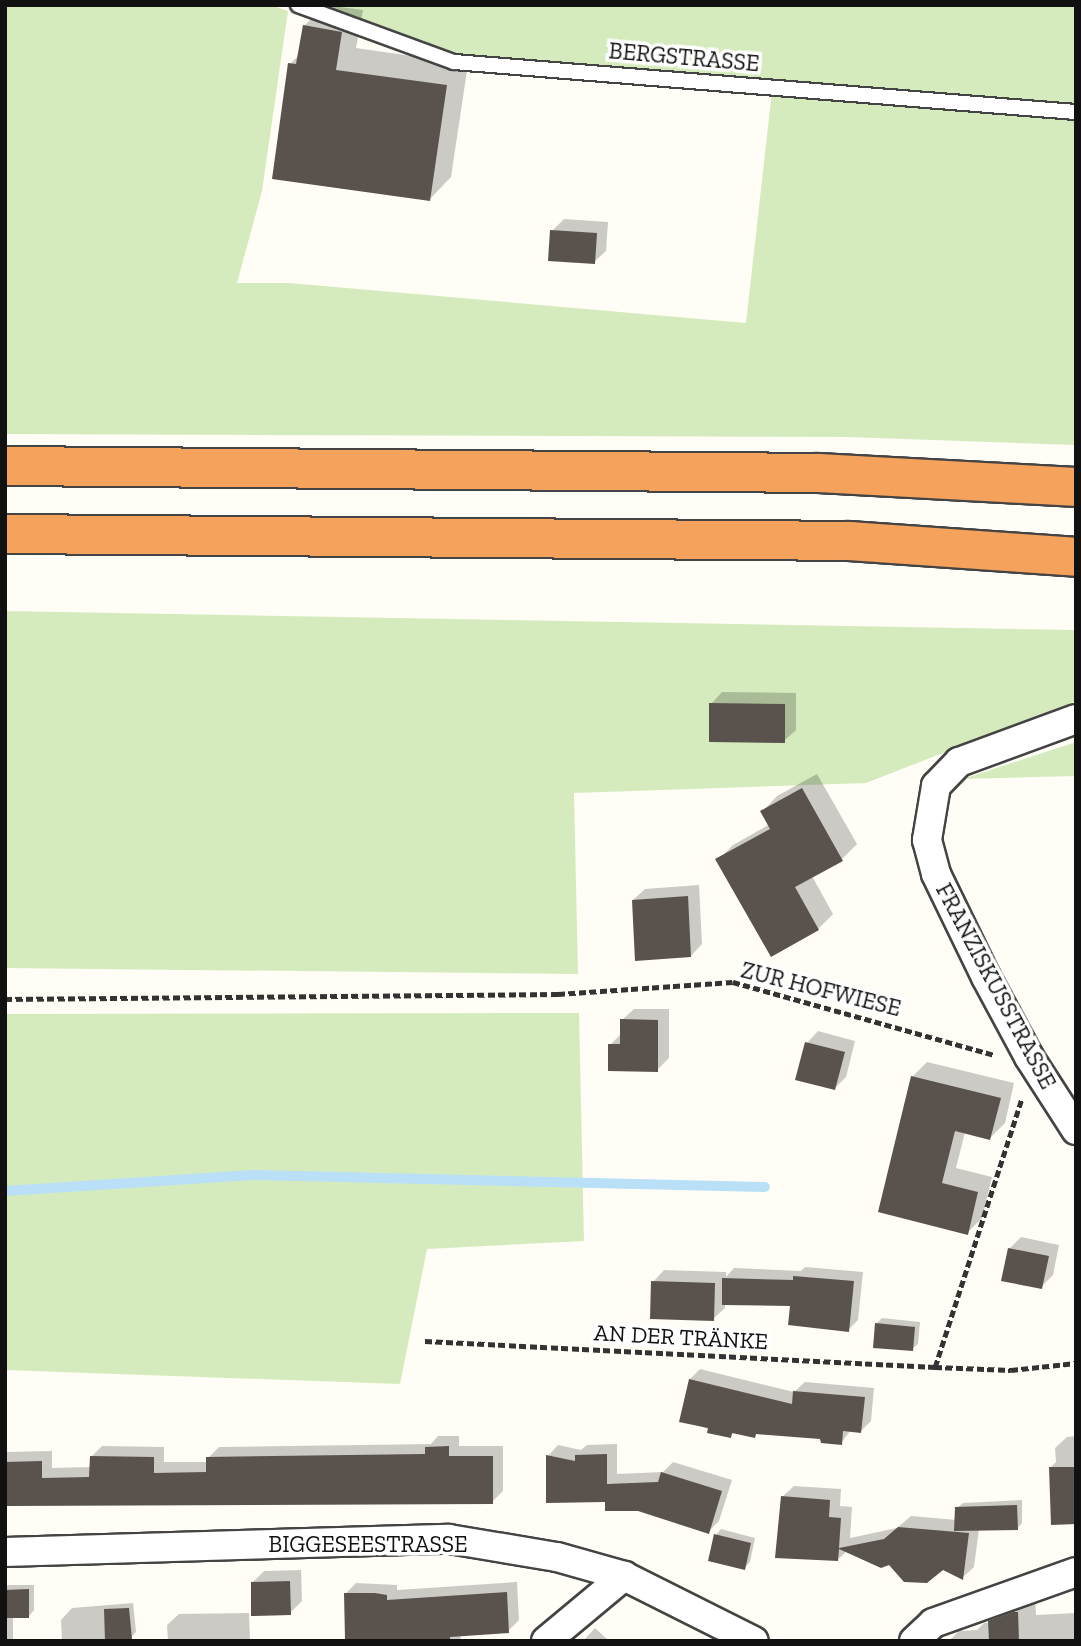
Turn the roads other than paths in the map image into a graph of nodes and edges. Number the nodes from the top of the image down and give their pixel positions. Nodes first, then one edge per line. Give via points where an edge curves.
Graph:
1 (298, 5) edge
2 (1076, 112) edge
3 (5, 466) edge
4 (1076, 487) edge
5 (5, 534) edge
6 (1076, 556) edge
7 (1076, 719) edge
8 (1076, 1130) edge
9 (5, 1552) edge
10 (1076, 1572) edge
11 (624, 1576) junction
12 (546, 1641) edge
13 (754, 1641) edge
14 (914, 1641) edge

1 - 2 lane, BERGSTRASSE via 454,62
3 - 4 highway via 820,473
5 - 6 highway via 850,541
7 - 8 street, FRANZISKUSSTRASSE via 958,762 936,786 927,839 936,874 1032,1061
9 - 11 street, BIGGESEESTRASSE via 449,1539 557,1557
10 - 14 street via 933,1623
11 - 12 street
11 - 13 street, BIGGESEESTRASSE

